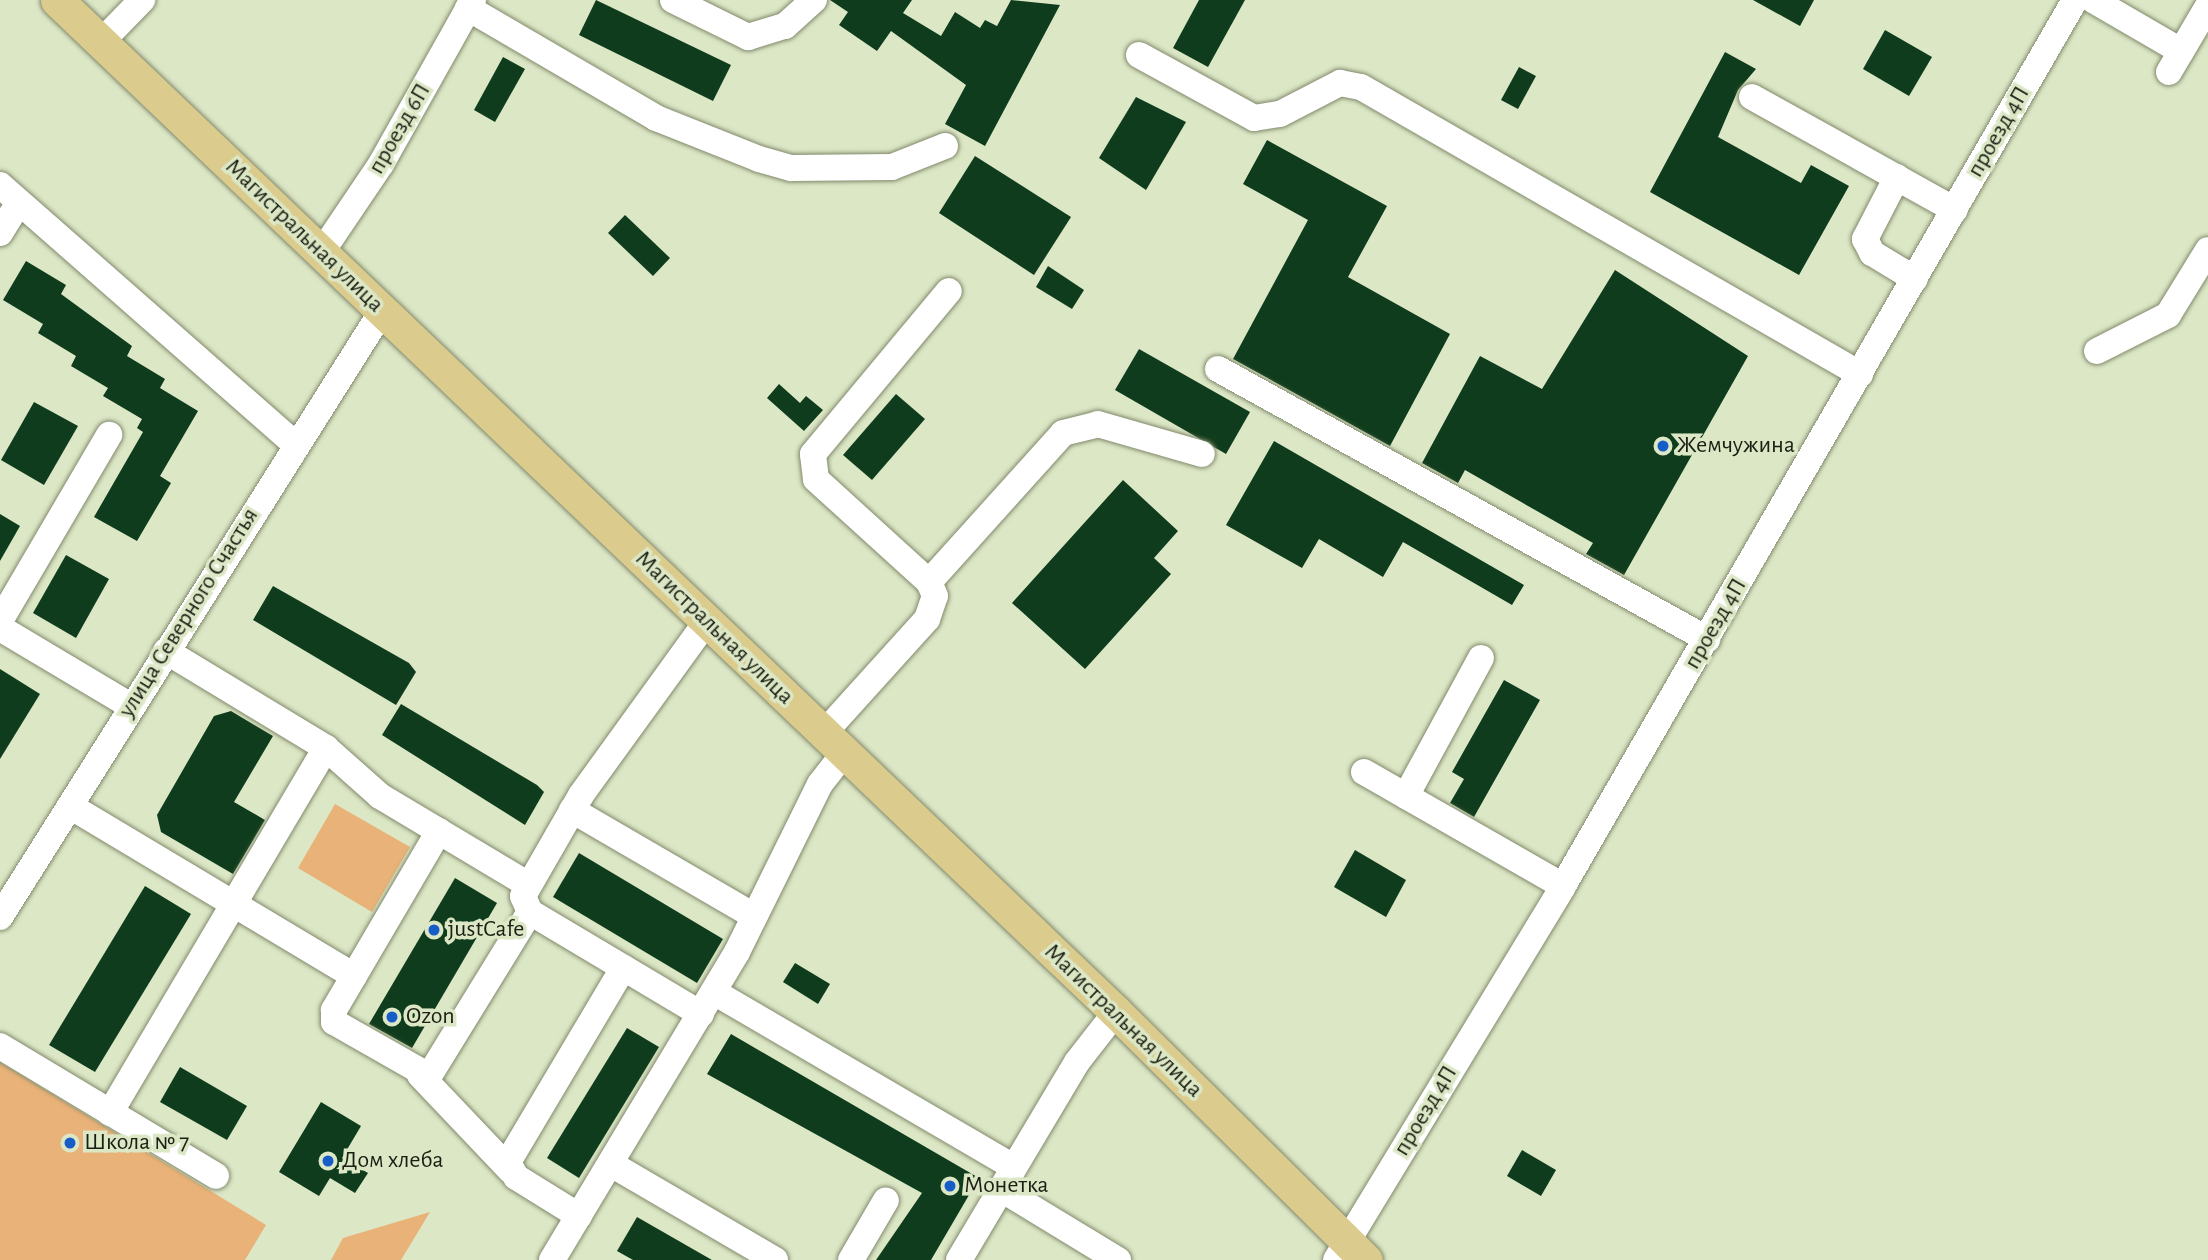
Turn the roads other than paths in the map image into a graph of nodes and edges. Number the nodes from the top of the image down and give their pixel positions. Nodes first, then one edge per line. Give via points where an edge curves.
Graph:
1 (57, 0) edge
2 (142, 0) edge
3 (673, 0) edge
4 (814, 0) edge
5 (2075, 0) edge
6 (2093, 0) edge
7 (470, 4) edge
8 (2208, 6) edge
9 (101, 42) junction
10 (1139, 55) dead end
11 (1752, 97) dead end
12 (945, 146) dead end
13 (1897, 177) junction
14 (9, 193) edge
15 (1955, 210) junction
16 (0, 233) edge
17 (2208, 250) edge
18 (321, 253) junction
19 (1915, 279) junction
20 (949, 290) dead end
21 (382, 311) junction
22 (2097, 351) dead end
23 (1218, 369) dead end
24 (1860, 374) junction
25 (109, 435) dead end
26 (295, 443) junction
27 (1202, 454) dead end
28 (929, 582) junction
29 (0, 621) edge
30 (707, 621) junction
31 (0, 628) edge
32 (1707, 639) junction
33 (166, 651) junction
34 (1481, 658) dead end
35 (131, 706) junction
36 (834, 743) junction
37 (326, 748) junction
38 (1364, 772) dead end
39 (1406, 796) junction
40 (70, 806) junction
41 (572, 810) junction
42 (439, 831) junction
43 (527, 884) junction
44 (1563, 886) junction
45 (233, 906) junction
46 (530, 912) junction
47 (754, 915) junction
48 (0, 917) edge
49 (623, 968) junction
50 (354, 975) junction
51 (707, 1003) junction
52 (1116, 1012) junction
53 (0, 1046) edge
54 (420, 1075) junction
55 (110, 1113) junction
56 (611, 1164) junction
57 (510, 1170) junction
58 (216, 1176) dead end
59 (1008, 1178) junction
60 (886, 1200) dead end
61 (579, 1216) junction
62 (1350, 1254) edge
63 (552, 1260) edge
64 (775, 1260) edge
65 (850, 1260) edge
66 (959, 1260) edge
67 (1118, 1260) edge

1 - 9 main road, Магистральная улица
2 - 9 street
3 - 4 street via 748,37 785,26
5 - 15 street, проезд 4П
6 - 8 street via 2175,61
7 - 12 street via 656,118 759,159 791,168 892,167
7 - 18 street, проезд 6П via 381,164
9 - 18 main road, Магистральная улица
10 - 24 street via 1254,118 1280,114 1340,83 1361,87
11 - 13 street
13 - 15 street
13 - 19 street via 1865,239 1872,253
14 - 16 street
14 - 26 street
15 - 19 street, проезд 4П
17 - 22 street via 2168,315
18 - 21 main road, Магистральная улица
19 - 24 street, проезд 4П
20 - 28 street via 813,454 810,466 816,479
21 - 26 street, улица Северного Счастья
21 - 30 main road, Магистральная улица
23 - 32 street
24 - 32 street, проезд 4П
25 - 29 street
26 - 33 street, улица Северного Счастья
27 - 28 street via 1098,424 1063,433
28 - 36 street via 935,596 927,619
30 - 36 main road, Магистральная улица
30 - 41 street
31 - 35 street
32 - 44 street, проезд 4П
33 - 35 street, улица Северного Счастья
33 - 37 street
34 - 39 street
35 - 40 street, улица Северного Счастья
36 - 47 street via 820,784
36 - 52 main road, Магистральная улица
37 - 42 street via 380,796
37 - 45 street
38 - 39 street
39 - 44 street
40 - 45 street
40 - 48 street, улица Северного Счастья
41 - 43 street
41 - 47 street
42 - 43 street
42 - 50 street
43 - 46 street via 523,896
44 - 62 street, проезд 4П
45 - 50 street
45 - 55 street
46 - 49 street
46 - 54 street via 441,1065
47 - 51 street
49 - 51 street
49 - 57 street via 511,1153
50 - 54 street via 334,1010 334,1022
51 - 56 street
51 - 59 street
52 - 59 street via 1077,1062
52 - 62 main road, Магистральная улица
53 - 55 street
54 - 57 street
55 - 58 street
56 - 61 street
56 - 64 street
57 - 61 street
59 - 66 street
59 - 67 street
60 - 65 street
61 - 63 street

